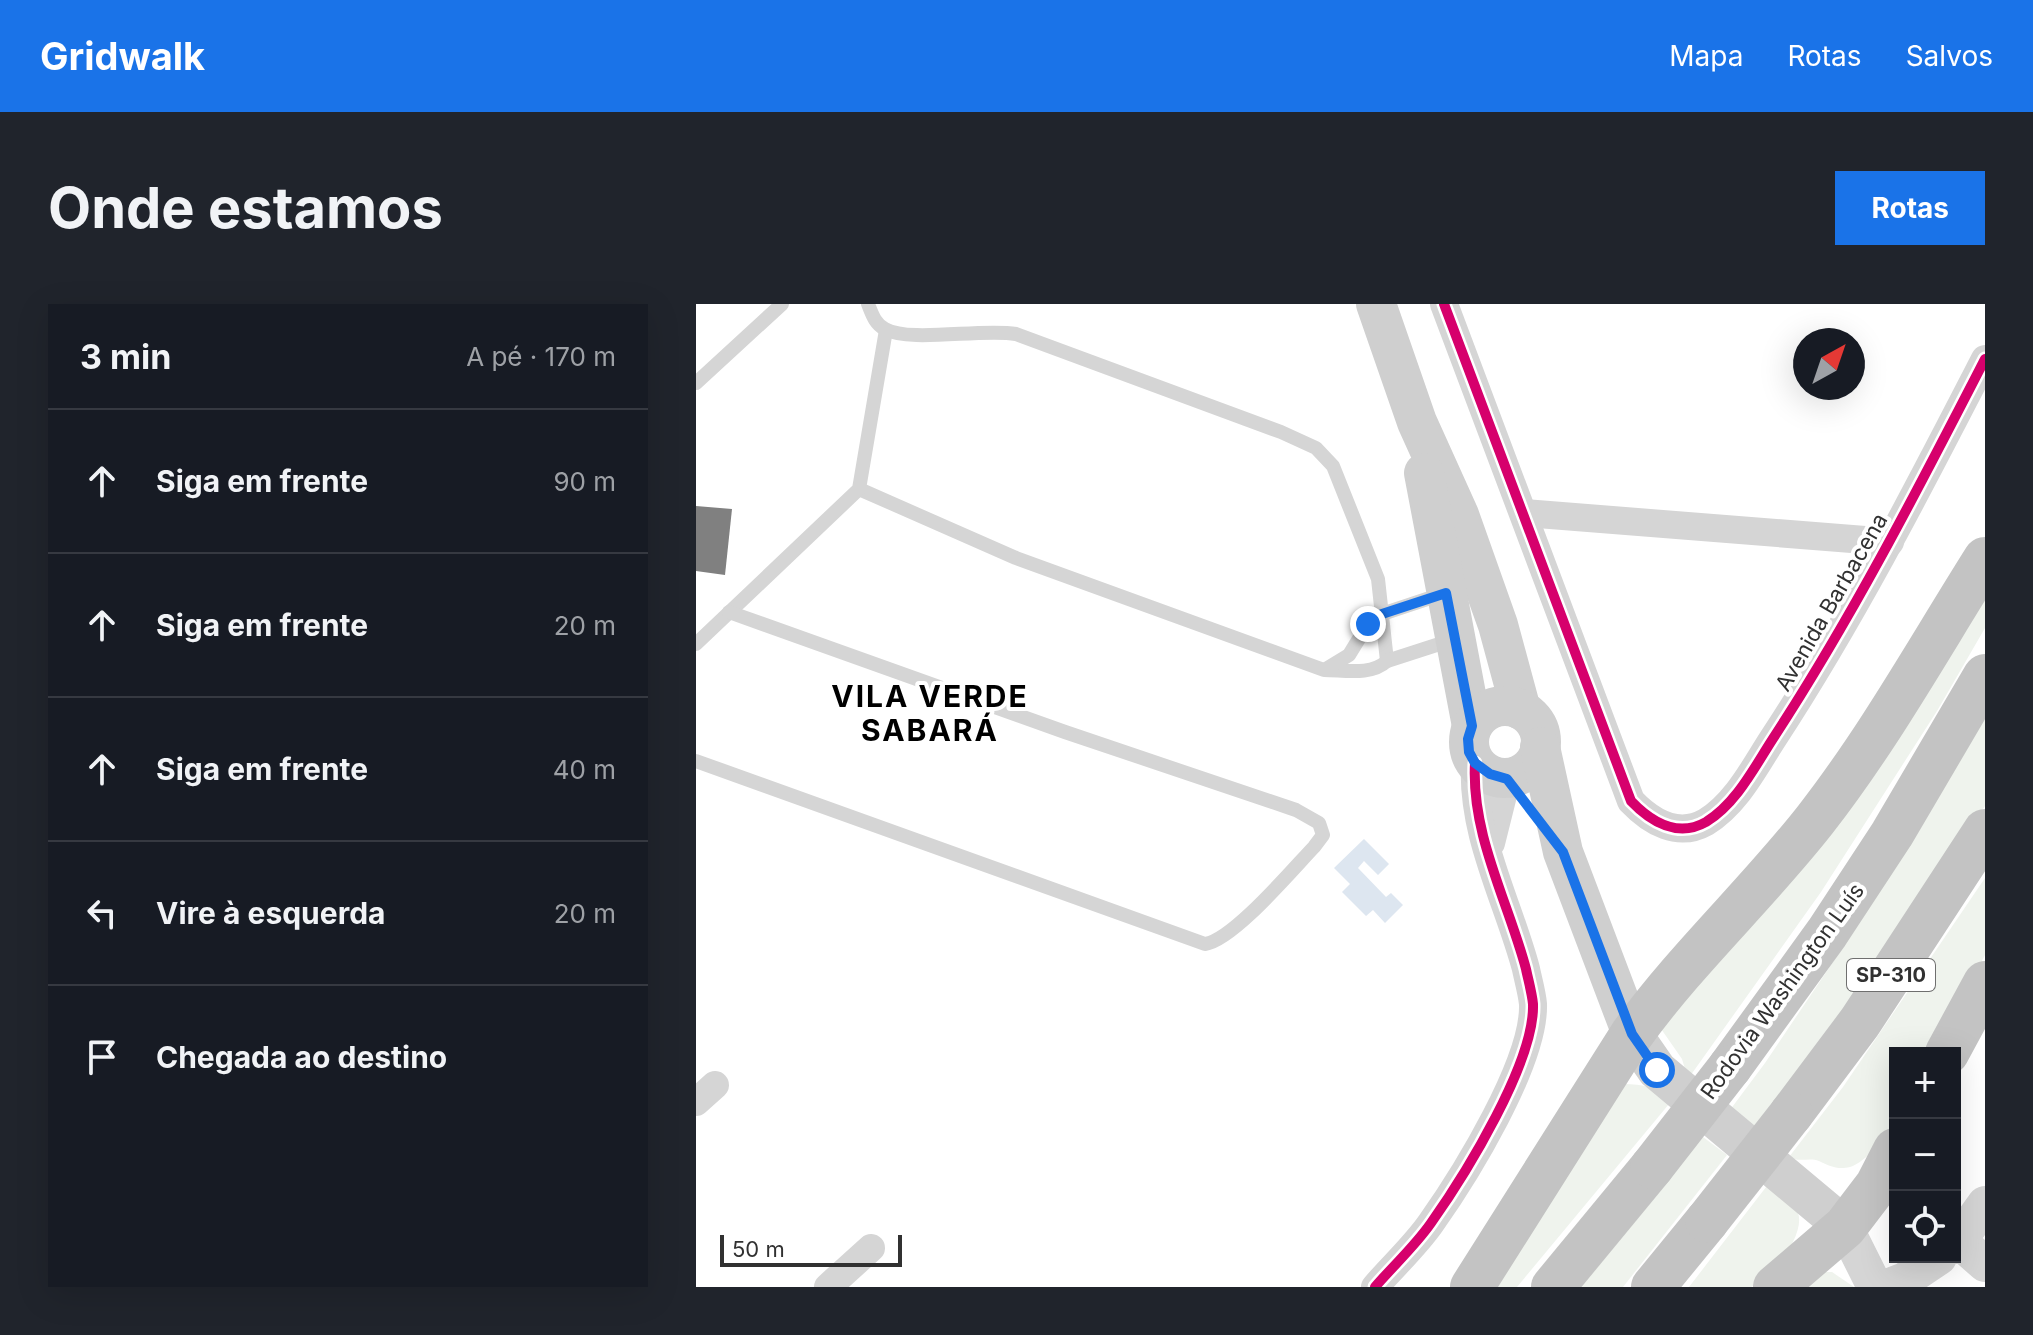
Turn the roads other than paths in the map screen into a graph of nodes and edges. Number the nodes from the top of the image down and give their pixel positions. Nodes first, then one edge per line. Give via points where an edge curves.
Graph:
1 (782, 304) edge
2 (868, 304) edge
3 (1376, 304) edge
4 (1444, 304) edge
5 (886, 330) junction
6 (1985, 359) edge
7 (696, 383) edge
8 (1417, 422) junction
9 (859, 489) junction
10 (1524, 513) junction
11 (1890, 542) junction
12 (1985, 559) edge
13 (1446, 593) junction
14 (729, 612) junction
15 (1382, 614) junction
16 (1498, 625) junction
17 (1455, 639) junction
18 (696, 644) edge
19 (1387, 661) junction
20 (1324, 670) junction
21 (1985, 676) edge
22 (1521, 710) junction
23 (1540, 747) junction
24 (1484, 756) junction
25 (696, 761) edge
26 (1985, 831) edge
27 (1563, 852) junction
28 (1985, 983) edge
29 (1632, 1034) junction
30 (1950, 1047) edge
31 (1889, 1162) edge
32 (1985, 1204) edge
33 (1845, 1227) junction
34 (871, 1248) dead end
35 (1961, 1250) edge
36 (1938, 1263) edge
37 (828, 1287) edge
38 (1375, 1287) edge
39 (1472, 1287) edge
40 (1553, 1287) edge
41 (1653, 1287) edge
42 (1775, 1287) edge
43 (1875, 1287) edge
44 (1887, 1287) edge

1 - 7 lane
2 - 5 lane
3 - 8 main road
4 - 10 street
5 - 9 lane
5 - 15 lane via 1016,334 1305,441 1333,466 1378,579
6 - 11 street, Avenida Barbacena
8 - 13 main road
8 - 16 main road via 1459,515
9 - 14 lane
9 - 20 lane via 1016,558
10 - 11 street
10 - 11 street, Avenida Barbacena via 1631,801 1650,818 1675,829 1705,822 1737,792 1797,702
12 - 29 highway via 1818,817 1655,1001
13 - 15 lane
13 - 16 main road via 1474,592
13 - 17 main road
14 - 18 lane
14 - 25 lane via 1296,810 1319,823 1323,835 1235,927 1215,943 1205,944
15 - 19 lane
15 - 20 lane via 1368,624 1349,655
16 - 22 main road
17 - 19 lane
17 - 24 main road
19 - 20 lane via 1371,670
21 - 40 highway, Rodovia Washington Luís / SP-310, bridge via 1827,933 1730,1067
22 - 23 main road via 1537,726
22 - 24 main road via 1507,706 1481,715
23 - 24 main road via 1535,763 1523,774
23 - 27 main road
24 - 27 main road
24 - 38 street via 1487,855 1533,1005 1527,1042 1498,1113 1430,1224
26 - 41 highway, SP-310, bridge via 1860,1022
27 - 29 main road
28 - 30 highway
29 - 33 main road via 1657,1070
29 - 39 highway
31 - 33 highway
32 - 35 street
33 - 42 highway
33 - 43 street
34 - 37 street
36 - 44 street

